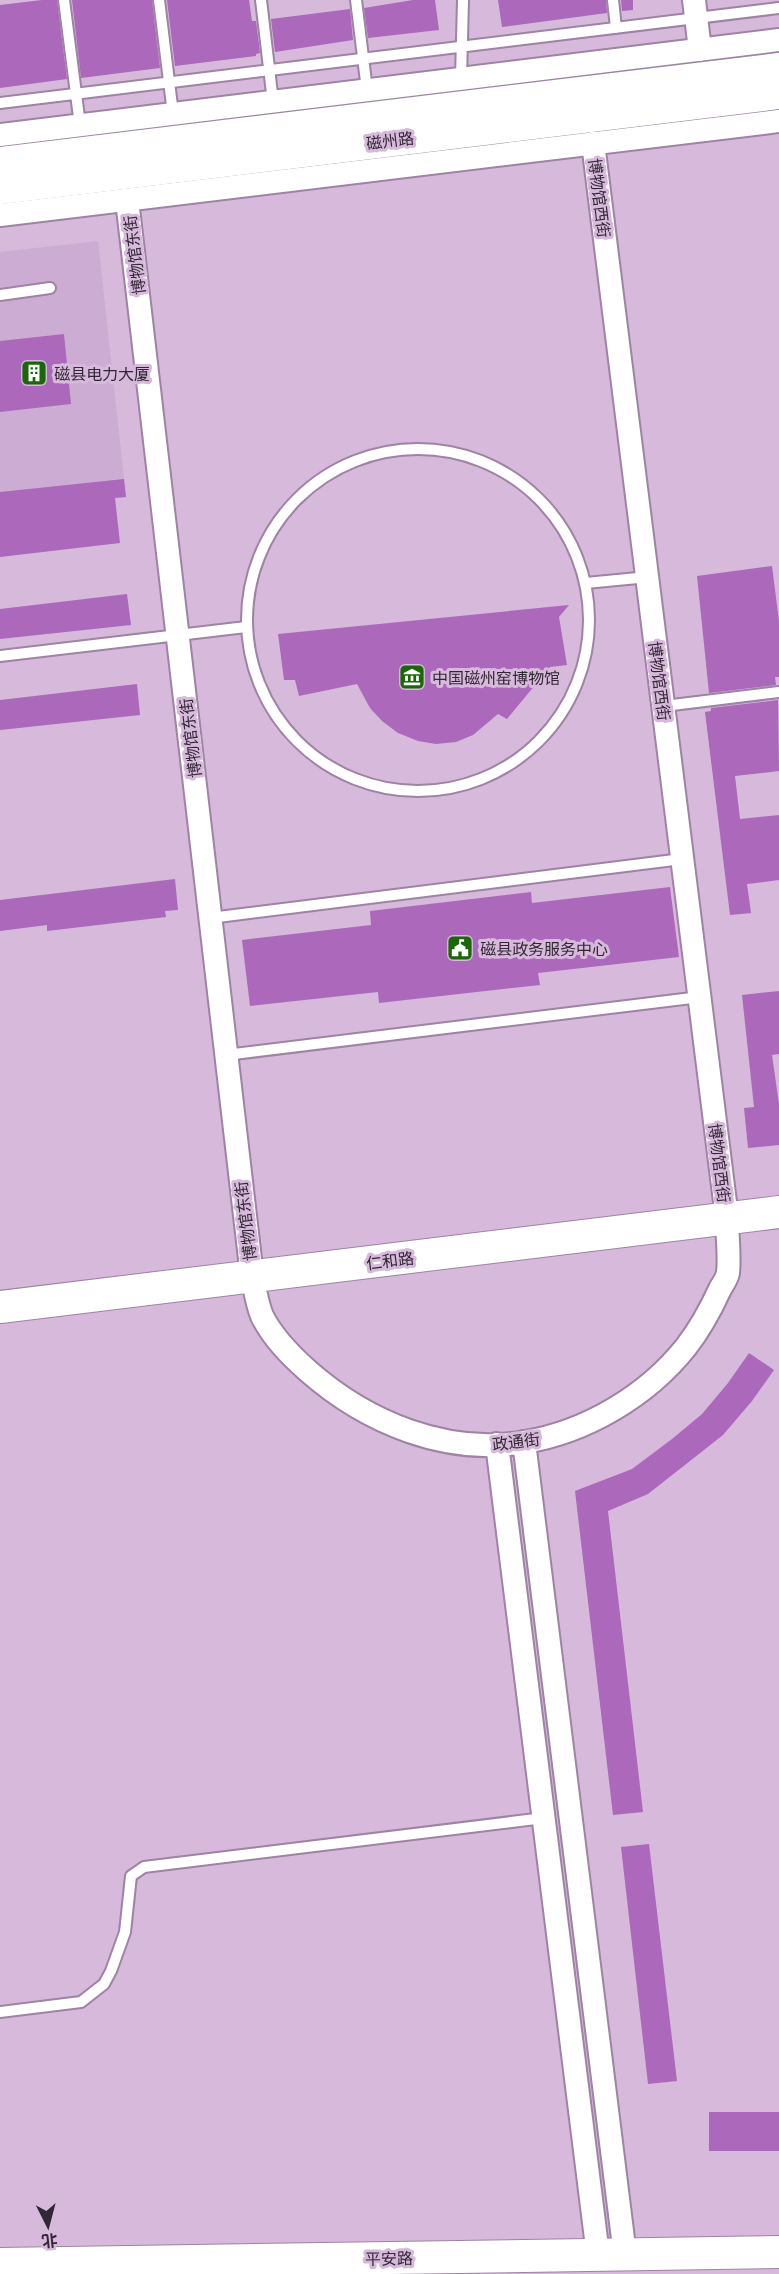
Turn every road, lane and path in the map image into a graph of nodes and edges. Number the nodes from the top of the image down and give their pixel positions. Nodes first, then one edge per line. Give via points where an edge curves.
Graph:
1 (64, 0) edge
2 (159, 0) edge
3 (261, 0) edge
4 (356, 0) edge
5 (463, 0) edge
6 (613, 0) edge
7 (779, 8) edge
8 (695, 9) edge
9 (616, 28) junction
10 (779, 40) edge
11 (462, 47) junction
12 (700, 50) junction
13 (363, 59) junction
14 (779, 69) edge
15 (269, 70) junction
16 (461, 79) junction
17 (169, 83) junction
18 (367, 90) junction
19 (779, 93) edge
20 (76, 94) junction
21 (273, 102) junction
22 (0, 103) edge
23 (173, 114) junction
24 (779, 121) edge
25 (80, 126) junction
26 (0, 135) edge
27 (593, 143) junction
28 (0, 164) edge
29 (0, 188) edge
30 (128, 200) junction
31 (0, 215) edge
32 (50, 288) dead end
33 (0, 295) edge
34 (648, 577) junction
35 (586, 584) junction
36 (246, 627) junction
37 (178, 636) junction
38 (0, 656) edge
39 (779, 692) edge
40 (663, 706) junction
41 (682, 859) junction
42 (210, 918) junction
43 (700, 997) junction
44 (226, 1055) junction
45 (779, 1212) edge
46 (727, 1218) junction
47 (252, 1276) junction
48 (0, 1307) edge
49 (524, 1443) junction
50 (497, 1444) junction
51 (544, 1818) junction
52 (0, 2012) edge
53 (779, 2252) edge
54 (612, 2255) junction
55 (0, 2264) edge

1 - 20 lane
2 - 17 lane
3 - 15 lane
4 - 13 lane
5 - 11 lane
6 - 9 lane
7 - 8 lane
8 - 9 lane
8 - 12 street
9 - 11 lane
10 - 12 street
11 - 13 lane
11 - 16 lane
12 - 16 street
13 - 15 lane
13 - 18 lane
14 - 28 main road
15 - 17 lane
15 - 21 lane
16 - 18 street
17 - 20 lane
17 - 23 lane
18 - 21 street
19 - 29 main road, 磁州路
20 - 22 lane
20 - 25 lane
21 - 23 street
23 - 25 street
24 - 27 street
25 - 26 street
27 - 30 street
27 - 34 street, 博物馆西街
30 - 31 street
30 - 37 street, 博物馆东街
32 - 33 lane
34 - 35 lane
34 - 40 street, 博物馆西街
35 - 36 lane via 569,538 553,513 525,486 492,465 464,455 416,448 377,453 340,467 301,495 281,517 261,550 249,588
35 - 36 lane via 588,646 567,705 526,753 490,775 450,788 387,788 347,776 311,754 282,724 260,688
36 - 37 lane
37 - 38 lane
37 - 42 street, 博物馆东街
39 - 40 lane
40 - 41 street, 博物馆西街
41 - 42 lane
41 - 43 street, 博物馆西街
42 - 44 street, 博物馆东街
43 - 44 lane
43 - 46 street, 博物馆西街
44 - 47 street, 博物馆东街
45 - 46 main road, 仁和路
46 - 47 main road, 仁和路
46 - 49 street, 政通街 via 728,1274 704,1324 673,1364 639,1393 596,1418 563,1433
47 - 48 main road, 仁和路
47 - 50 street, 政通街 via 261,1315 280,1344 330,1391 364,1413 405,1430 452,1442
49 - 50 street, 政通街
49 - 54 street
50 - 51 street
51 - 52 lane via 144,1867 131,1876 125,1932 104,1984 81,2002
51 - 54 street
53 - 54 main road, 平安路
54 - 55 main road, 平安路

